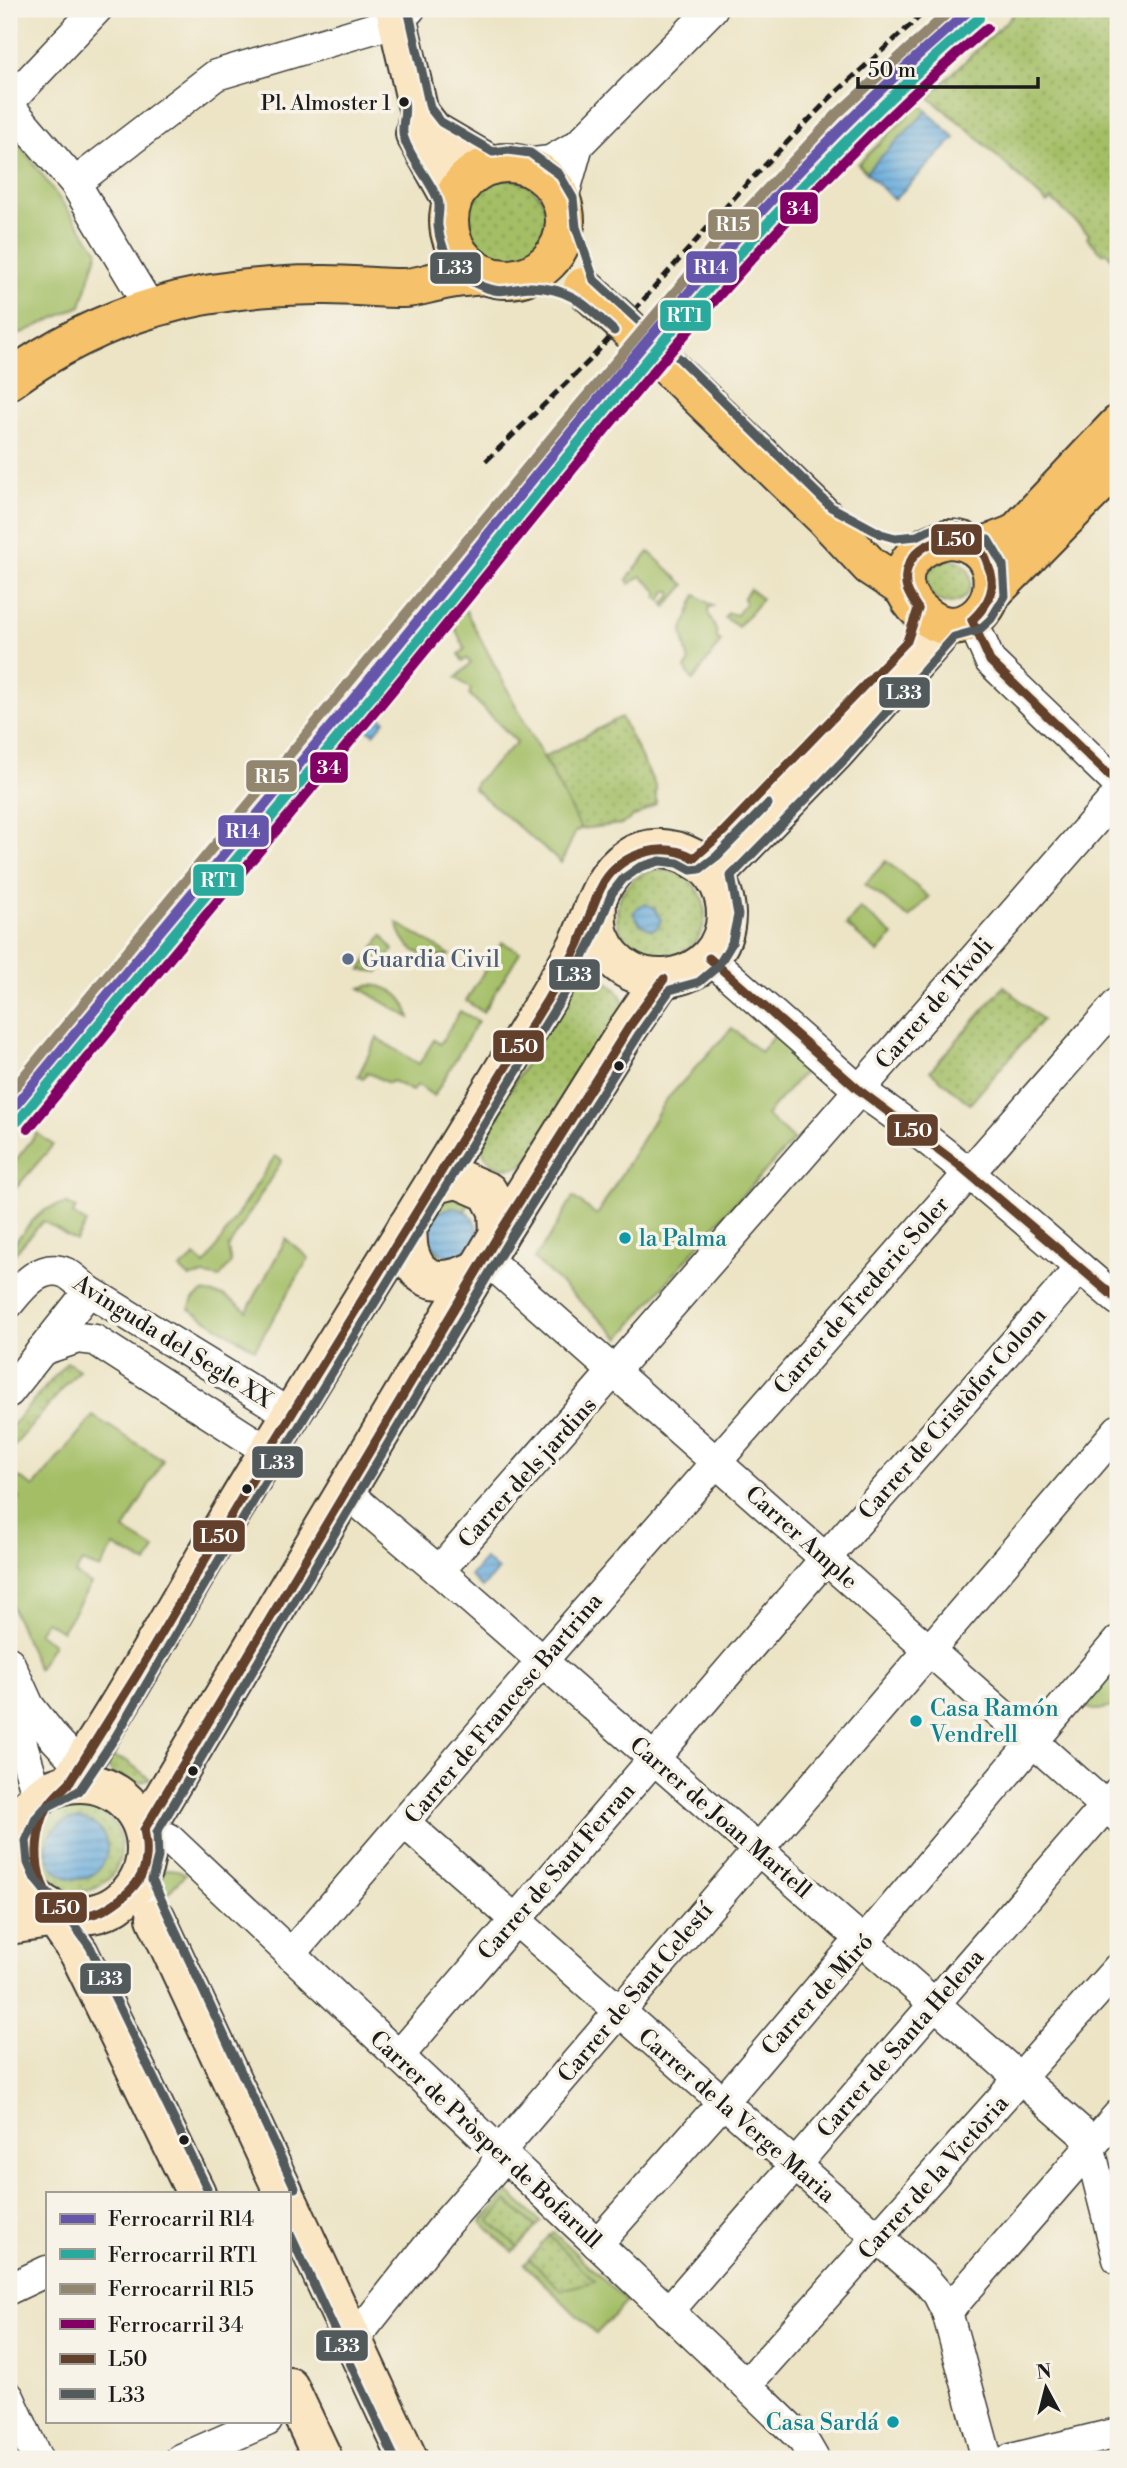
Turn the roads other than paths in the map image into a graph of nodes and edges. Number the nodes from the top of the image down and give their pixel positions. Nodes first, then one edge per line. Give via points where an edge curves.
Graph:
1 (97, 9) edge
2 (401, 13) edge
3 (694, 15) edge
4 (9, 104) edge
5 (419, 113) junction
6 (578, 145) junction
7 (508, 164) junction
8 (75, 183) junction
9 (450, 213) junction
10 (564, 215) junction
11 (487, 275) junction
12 (529, 275) junction
13 (360, 285) junction
14 (583, 287) junction
15 (150, 308) junction
16 (9, 380) edge
17 (1118, 425) edge
18 (1118, 465) edge
19 (824, 517) junction
20 (921, 548) junction
21 (979, 548) junction
22 (947, 607) junction
23 (1118, 784) edge
24 (1118, 794) edge
25 (705, 870) junction
26 (597, 901) junction
27 (709, 958) junction
28 (664, 979) junction
29 (1118, 1003) edge
30 (859, 1090) junction
31 (967, 1174) junction
32 (434, 1184) junction
33 (407, 1227) junction
34 (487, 1254) junction
35 (1080, 1268) junction
36 (89, 1291) junction
37 (14, 1297) edge
38 (1118, 1300) edge
39 (42, 1350) junction
40 (615, 1372) junction
41 (9, 1392) edge
42 (291, 1415) junction
43 (1118, 1430) edge
44 (269, 1451) junction
45 (716, 1461) junction
46 (346, 1492) junction
47 (825, 1559) junction
48 (439, 1571) junction
49 (1117, 1645) edge
50 (928, 1649) junction
51 (542, 1661) junction
52 (9, 1662) edge
53 (9, 1709) edge
54 (1032, 1742) junction
55 (653, 1759) junction
56 (68, 1774) junction
57 (1114, 1805) edge
58 (404, 1824) junction
59 (146, 1835) junction
60 (757, 1849) junction
61 (12, 1872) edge
62 (139, 1881) junction
63 (58, 1914) junction
64 (156, 1918) joint
65 (514, 1920) junction
66 (9, 1925) edge
67 (863, 1942) junction
68 (290, 1955) junction
69 (1118, 1968) edge
70 (933, 2004) junction
71 (618, 2010) junction
72 (398, 2057) junction
73 (1020, 2079) junction
74 (723, 2102) junction
75 (1118, 2115) edge
76 (1118, 2135) edge
77 (1090, 2146) junction
78 (499, 2151) junction
79 (796, 2166) junction
80 (196, 2192) edge
81 (284, 2192) edge
82 (290, 2205) edge
83 (879, 2238) junction
84 (597, 2244) junction
85 (1118, 2259) edge
86 (46, 2271) edge
87 (9, 2289) edge
88 (668, 2312) junction
89 (947, 2312) junction
90 (353, 2341) junction
91 (746, 2385) junction
92 (9, 2397) edge
93 (290, 2413) edge
94 (256, 2422) edge
95 (1118, 2433) edge
96 (37, 2459) edge
97 (181, 2459) edge
98 (323, 2459) edge
99 (408, 2459) edge
100 (814, 2459) edge
101 (986, 2459) edge
102 (1011, 2459) edge

1 - 4 street
2 - 5 street
2 - 8 street via 216,75
3 - 6 street
4 - 8 street
5 - 7 street via 433,131
5 - 9 street via 415,134
6 - 7 street via 550,161
6 - 10 street
7 - 9 main road via 469,175 459,186
7 - 10 main road via 550,181
8 - 15 street
9 - 11 main road via 458,251
9 - 13 main road via 436,251 420,267 400,277
10 - 12 main road via 560,245 542,268
10 - 14 main road
11 - 12 main road via 505,279
11 - 13 main road via 403,288
12 - 14 main road
13 - 15 main road via 238,289
14 - 19 main road, bridge
15 - 16 main road via 74,341
17 - 21 main road via 1015,534
18 - 22 main road
19 - 20 main road via 876,545 894,550
19 - 22 main road via 870,566
20 - 21 main road via 933,541 958,539
20 - 22 main road via 913,554 904,576
21 - 22 main road via 991,568
22 - 23 street via 990,661
22 - 25 street via 907,641 708,847
24 - 30 street, Carrer de Tívoli
25 - 26 street via 688,854 650,850 628,858 605,880
25 - 27 street via 723,893 726,915 722,937
26 - 28 street via 598,931 613,958 631,972
26 - 32 street via 577,946
27 - 28 street via 691,972
27 - 30 street
28 - 34 street
29 - 31 street, Carrer de Frederic Soler
30 - 31 street
30 - 40 street, Carrer de Tívoli
31 - 35 street
31 - 45 street, Carrer de Frederic Soler
32 - 33 street
32 - 34 street via 458,1179 488,1192 498,1211
33 - 34 street via 410,1254 430,1279 459,1279
33 - 42 street
34 - 40 street, Carrer Ample
34 - 46 street
35 - 38 street
35 - 47 street, Carrer de Cristòfor Colom
36 - 37 street, Avinguda del Segle XX via 56,1271 36,1275
36 - 39 street
36 - 42 street, Avinguda del Segle XX
39 - 41 street
39 - 44 street via 78,1338 95,1340
40 - 45 street, Carrer Ample
40 - 48 street, Carrer dels jardins
42 - 44 street
43 - 50 street, Carrer de Sant Celestí
44 - 56 street via 106,1729
45 - 47 street, Carrer Ample
45 - 51 street, Carrer de Francesc Bartrina
46 - 48 street, Carrer de Joan Martell
46 - 59 street
47 - 50 street, Carrer Ample
47 - 55 street, Carrer de Sant Ferran
48 - 51 street, Carrer de Joan Martell
49 - 54 street, Carrer de Miró
50 - 54 street, Carrer Ample
50 - 60 street, Carrer de Sant Celestí
51 - 55 street, Carrer de Joan Martell
51 - 58 street, Carrer de Francesc Bartrina
52 - 56 street
53 - 56 street via 17,1727
54 - 57 street, Carrer Ample
54 - 67 street, Carrer de Miró
55 - 60 street, Carrer de Joan Martell
55 - 65 street, Carrer de Sant Ferran
56 - 59 street via 124,1801
56 - 61 street via 26,1811 14,1838
57 - 70 street, Carrer de Santa Helena
58 - 65 street, Carrer de la Verge Maria
58 - 68 street, Carrer de Francesc Bartrina
59 - 62 street
59 - 68 street, Carrer de Pròsper de Bofarull via 168,1838
60 - 67 street, Carrer de Joan Martell
60 - 71 street, Carrer de Sant Celestí
61 - 63 street via 35,1899
62 - 63 street via 116,1905 99,1913
62 - 64 street
63 - 66 street
63 - 80 street
64 - 81 street
65 - 71 street, Carrer de la Verge Maria
65 - 72 street, Carrer de Sant Ferran
67 - 70 street, Carrer de Joan Martell
67 - 74 street, Carrer de Miró
68 - 72 street, Carrer de Pròsper de Bofarull
69 - 73 street, Carrer de la Victòria
70 - 73 street, Carrer de Joan Martell
70 - 79 street, Carrer de Santa Helena
71 - 74 street, Carrer de la Verge Maria
71 - 78 street, Carrer de Sant Celestí
72 - 78 street, Carrer de Pròsper de Bofarull
73 - 77 street, Carrer de Joan Martell via 1087,2137
73 - 83 street, Carrer de la Victòria
74 - 79 street, Carrer de la Verge Maria
74 - 84 street, Carrer de Miró
75 - 77 street
76 - 77 street
77 - 85 street
77 - 89 street
78 - 84 street, Carrer de Pròsper de Bofarull
78 - 90 street, Carrer de Sant Celestí via 493,2170
79 - 83 street, Carrer de la Verge Maria
79 - 88 street, Carrer de Santa Helena
82 - 90 street
83 - 89 street, Carrer de la Verge Maria via 925,2279
83 - 91 street, Carrer de la Victòria
84 - 88 street, Carrer de Pròsper de Bofarull
86 - 87 street
88 - 91 street, Carrer de Pròsper de Bofarull
89 - 101 street, Carrer de la Verge Maria
90 - 99 street
91 - 100 street, Carrer de Pròsper de Bofarull via 803,2440
92 - 96 street
93 - 98 street
94 - 97 street
95 - 102 street

